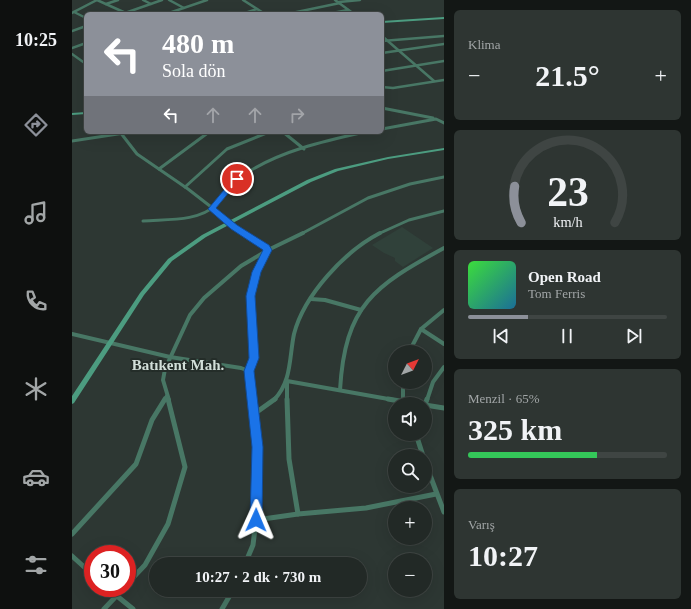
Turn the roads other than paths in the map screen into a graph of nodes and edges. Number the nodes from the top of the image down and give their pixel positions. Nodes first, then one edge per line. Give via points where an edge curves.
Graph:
1 (97, 0) edge
2 (118, 0) edge
3 (143, 0) edge
4 (162, 0) edge
5 (169, 0) edge
6 (207, 0) edge
7 (244, 0) edge
8 (360, 0) edge
9 (338, 2) edge
10 (106, 4) junction
11 (151, 4) junction
12 (184, 8) junction
13 (257, 9) junction
14 (348, 10) junction
15 (73, 12) edge
16 (125, 12) edge
17 (130, 12) edge
18 (172, 12) edge
19 (248, 12) edge
20 (262, 12) edge
21 (295, 12) edge
22 (338, 12) edge
23 (351, 12) edge
24 (84, 17) edge
25 (444, 17) edge
26 (384, 20) edge
27 (84, 27) edge
28 (72, 31) edge
29 (444, 36) edge
30 (384, 37) edge
31 (388, 40) junction
32 (384, 41) edge
33 (84, 44) edge
34 (444, 44) edge
35 (72, 48) edge
36 (399, 50) junction
37 (384, 53) edge
38 (72, 54) edge
39 (444, 61) edge
40 (84, 62) edge
41 (416, 65) junction
42 (384, 71) edge
43 (444, 80) edge
44 (434, 81) junction
45 (384, 87) edge
46 (384, 108) edge
47 (72, 111) edge
48 (84, 111) edge
49 (84, 111) edge
50 (72, 114) edge
51 (436, 119) junction
52 (444, 123) edge
53 (384, 129) edge
54 (115, 134) edge
55 (122, 134) edge
56 (206, 134) edge
57 (264, 134) edge
58 (285, 134) edge
59 (358, 134) edge
60 (72, 141) edge
61 (304, 149) junction
62 (444, 149) edge
63 (159, 169) junction
64 (444, 177) edge
65 (185, 187) junction
66 (212, 209) junction
67 (444, 211) edge
68 (143, 221) dead end
69 (229, 223) junction
70 (444, 248) edge
71 (268, 250) junction
72 (312, 299) junction
73 (361, 310) junction
74 (444, 310) edge
75 (421, 329) junction
76 (72, 334) edge
77 (109, 344) junction
78 (444, 344) edge
79 (413, 345) edge
80 (170, 357) junction
81 (444, 366) edge
82 (249, 371) junction
83 (287, 381) junction
84 (340, 390) junction
85 (168, 396) junction
86 (388, 399) edge
87 (72, 401) edge
88 (444, 408) edge
89 (254, 414) junction
90 (432, 482) edge
91 (436, 494) junction
92 (444, 512) edge
93 (298, 514) junction
94 (256, 520) junction
95 (72, 534) edge
96 (72, 556) edge
97 (248, 557) edge
98 (84, 567) edge
99 (136, 574) edge
100 (115, 597) edge
101 (117, 597) edge
102 (229, 597) edge
103 (104, 609) edge
104 (133, 609) edge
105 (222, 609) edge

1 - 10 street
1 - 15 street
2 - 10 street
3 - 11 street
4 - 11 street
5 - 12 street
6 - 12 street
7 - 13 street
8 - 9 street
9 - 14 street
9 - 21 street
10 - 16 street
11 - 17 street
12 - 18 street
13 - 19 street
13 - 20 street
14 - 22 street
14 - 23 street
15 - 24 street
25 - 26 street
27 - 28 street
29 - 31 street
30 - 31 street
31 - 32 street
31 - 36 street
33 - 35 street
34 - 36 street
36 - 37 street
36 - 41 street
38 - 40 street
39 - 41 street
41 - 42 street
41 - 44 street
43 - 44 street
44 - 45 street via 394,88
46 - 51 street
47 - 48 street
49 - 50 street
51 - 52 street
51 - 53 street
54 - 60 street
55 - 63 street via 137,154
56 - 63 street
57 - 65 street via 227,149
58 - 61 street
59 - 61 street
61 - 66 street via 269,161 245,173
62 - 69 street via 337,170 309,181
63 - 65 street
64 - 71 street via 390,189
65 - 66 street
66 - 68 street via 199,215
66 - 69 street
67 - 72 street via 404,222 355,249 322,284
69 - 71 street via 266,246
69 - 77 street via 204,236 170,260 142,294
70 - 73 street via 380,286
71 - 80 street via 242,266 204,298 190,315
71 - 82 street via 257,272 251,296 254,358
72 - 73 street
72 - 83 street via 295,333 290,377
73 - 84 street via 350,335 341,367
74 - 75 street
75 - 78 street
75 - 79 street
76 - 77 street
77 - 80 street
77 - 87 street
80 - 82 street
80 - 85 street via 163,380
81 - 88 street via 433,382 425,405
82 - 89 street
83 - 84 street
83 - 89 street via 278,396
83 - 93 street via 289,459
84 - 86 street
85 - 95 street via 152,420 136,464
85 - 99 street via 185,468 168,524
89 - 94 street via 258,447
90 - 91 street
91 - 92 street
91 - 93 street via 366,508
93 - 94 street
94 - 97 street via 253,545
96 - 98 street
100 - 103 street
101 - 104 street
102 - 105 street

